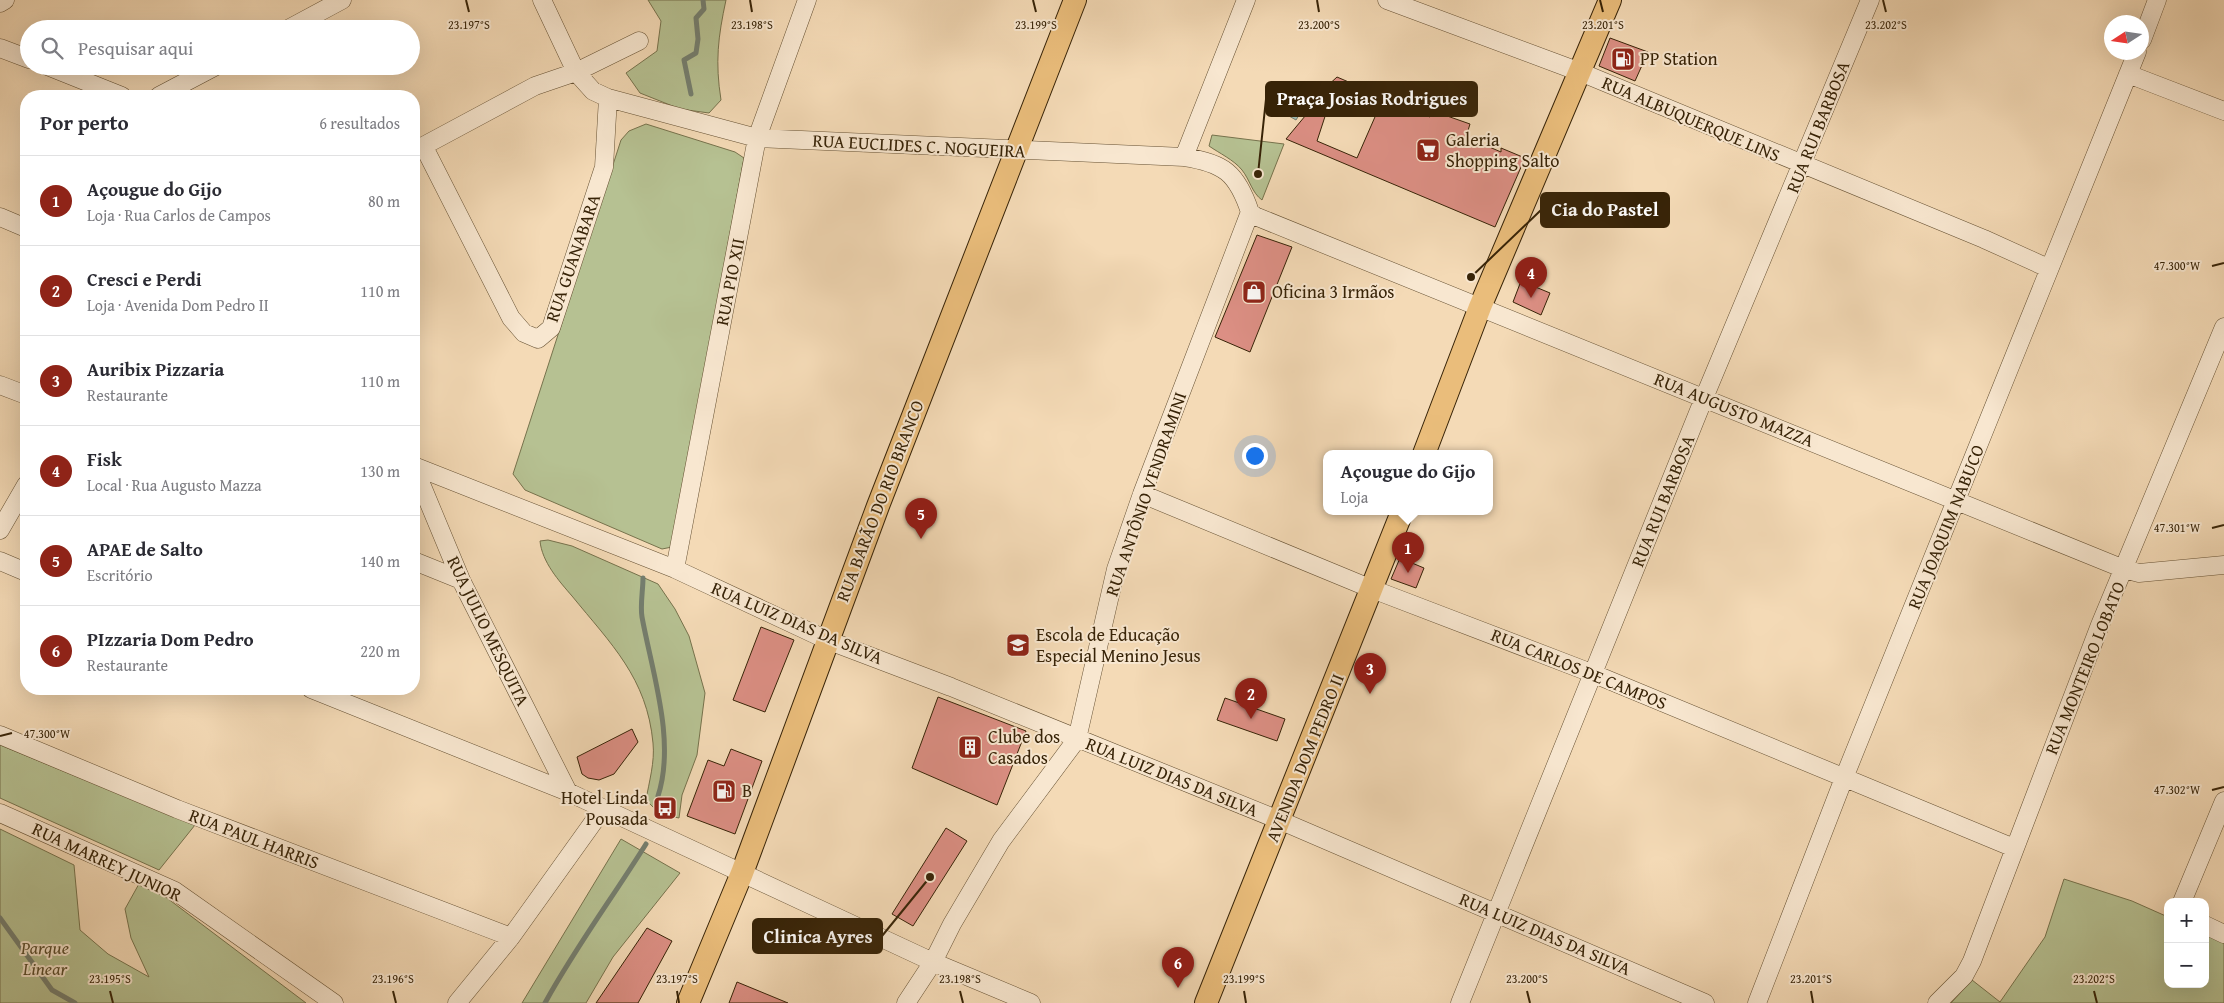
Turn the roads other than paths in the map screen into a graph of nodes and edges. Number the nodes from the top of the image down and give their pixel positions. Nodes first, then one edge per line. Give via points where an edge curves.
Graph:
1 (5, 0) edge
2 (342, 0) edge
3 (542, 0) edge
4 (807, 0) edge
5 (1075, 0) edge
6 (1246, 0) edge
7 (1387, 0) edge
8 (1610, 0) edge
9 (1870, 0) edge
10 (2157, 0) edge
11 (0, 3) edge
12 (305, 20) edge
13 (2149, 21) edge
14 (639, 41) dead end
15 (0, 48) edge
16 (20, 56) edge
17 (2133, 60) edge
18 (576, 72) junction
19 (1580, 72) junction
20 (2128, 74) junction
21 (69, 75) edge
22 (199, 75) edge
23 (107, 90) edge
24 (170, 90) edge
25 (608, 98) junction
26 (2224, 111) edge
27 (757, 138) junction
28 (420, 148) edge
29 (420, 151) edge
30 (1015, 151) junction
31 (1184, 157) junction
32 (1802, 165) junction
33 (1250, 212) junction
34 (0, 217) edge
35 (20, 225) edge
36 (2048, 268) junction
37 (1480, 307) junction
38 (2224, 327) edge
39 (0, 385) edge
40 (20, 393) edge
41 (1704, 398) junction
42 (1426, 450) edge
43 (420, 469) edge
44 (420, 481) edge
45 (1142, 494) junction
46 (20, 495) edge
47 (1957, 501) junction
48 (1401, 515) edge
49 (0, 530) edge
50 (0, 561) edge
51 (420, 563) edge
52 (2224, 565) edge
53 (20, 569) edge
54 (675, 570) junction
55 (2124, 570) junction
56 (461, 580) junction
57 (1372, 589) junction
58 (827, 640) junction
59 (1594, 674) junction
60 (326, 695) edge
61 (0, 735) edge
62 (1077, 739) junction
63 (1844, 778) junction
64 (568, 792) junction
65 (2224, 801) edge
66 (602, 810) junction
67 (0, 813) edge
68 (1280, 820) junction
69 (2014, 848) junction
70 (742, 873) junction
71 (2184, 898) edge
72 (1496, 913) junction
73 (2209, 927) edge
74 (2224, 934) edge
75 (511, 937) junction
76 (933, 962) junction
77 (334, 1003) edge
78 (457, 1003) edge
79 (688, 1003) edge
80 (906, 1003) edge
81 (1031, 1003) edge
82 (1206, 1003) edge
83 (1460, 1003) edge
84 (1705, 1003) edge
85 (1757, 1003) edge
86 (1937, 1003) edge

1 - 11 street
2 - 12 street
3 - 18 street, RUA EUCLIDES C. NOGUEIRA
4 - 27 street, RUA PIO XII
5 - 30 main road, RUA BARÃO DO RIO BRANCO
6 - 31 street
7 - 19 street, RUA ALBUQUERQUE LINS
8 - 19 main road
9 - 32 street, RUA RUI BARBOSA
10 - 13 street
14 - 18 street
15 - 16 street
17 - 20 street, RUA JOAQUIM NABUCO
18 - 25 street, RUA EUCLIDES C. NOGUEIRA via 593,91
18 - 28 street via 535,86
19 - 32 street, RUA ALBUQUERQUE LINS
19 - 37 main road
20 - 26 street
20 - 36 street, RUA JOAQUIM NABUCO
21 - 23 street
22 - 24 street
25 - 27 street, RUA EUCLIDES C. NOGUEIRA
25 - 29 street, RUA GUANABARA via 604,167 551,328 538,339 524,333 511,318
27 - 30 street, RUA EUCLIDES C. NOGUEIRA
27 - 54 street, RUA PIO XII
30 - 31 street, RUA EUCLIDES C. NOGUEIRA
30 - 58 main road, RUA BARÃO DO RIO BRANCO
31 - 33 street, RUA EUCLIDES C. NOGUEIRA via 1211,161 1231,175 1243,190
32 - 36 street, RUA ALBUQUERQUE LINS
32 - 41 street, RUA RUI BARBOSA
33 - 37 street, RUA AUGUSTO MAZZA
33 - 45 street, RUA ANTÔNIO VENDRAMINI
34 - 35 street
36 - 47 street, RUA JOAQUIM NABUCO
37 - 41 street, RUA AUGUSTO MAZZA
37 - 42 main road
38 - 55 street, RUA MONTEIRO LOBATO
39 - 40 street
41 - 47 street, RUA AUGUSTO MAZZA
41 - 59 street, RUA RUI BARBOSA
43 - 54 street, RUA LUIZ DIAS DA SILVA
44 - 56 street, RUA JULIO MESQUITA
45 - 57 street, RUA CARLOS DE CAMPOS
45 - 62 street, RUA ANTÔNIO VENDRAMINI via 1116,569
46 - 49 street
47 - 55 street, RUA AUGUSTO MAZZA
47 - 63 street, RUA JOAQUIM NABUCO
48 - 57 main road, AVENIDA DOM PEDRO II
50 - 53 street
51 - 56 street
52 - 55 street, RUA AUGUSTO MAZZA via 2139,573
54 - 58 street, RUA LUIZ DIAS DA SILVA
55 - 69 street, RUA MONTEIRO LOBATO
56 - 64 street, RUA JULIO MESQUITA
57 - 59 street, RUA CARLOS DE CAMPOS
57 - 68 main road, AVENIDA DOM PEDRO II
58 - 62 street, RUA LUIZ DIAS DA SILVA
58 - 70 main road, RUA BARÃO DO RIO BRANCO
59 - 63 street, RUA CARLOS DE CAMPOS
59 - 72 street, RUA RUI BARBOSA
60 - 64 street
61 - 75 street, RUA PAUL HARRIS via 177,809
62 - 68 street, RUA LUIZ DIAS DA SILVA
62 - 76 street, RUA ANTÔNIO VENDRAMINI via 1001,841
63 - 69 street, RUA CARLOS DE CAMPOS
63 - 85 street, RUA JOAQUIM NABUCO
64 - 66 street
65 - 71 street
66 - 70 street
66 - 75 street
67 - 77 street, RUA MARREY JUNIOR via 175,891
68 - 72 street, RUA LUIZ DIAS DA SILVA
68 - 82 main road, AVENIDA DOM PEDRO II
69 - 86 street, RUA MONTEIRO LOBATO via 1972,960 1964,976
70 - 76 street
70 - 79 main road, RUA BARÃO DO RIO BRANCO
72 - 83 street, RUA RUI BARBOSA
72 - 84 street, RUA LUIZ DIAS DA SILVA
73 - 74 street
75 - 78 street
76 - 80 street, RUA ANTÔNIO VENDRAMINI
76 - 81 street

